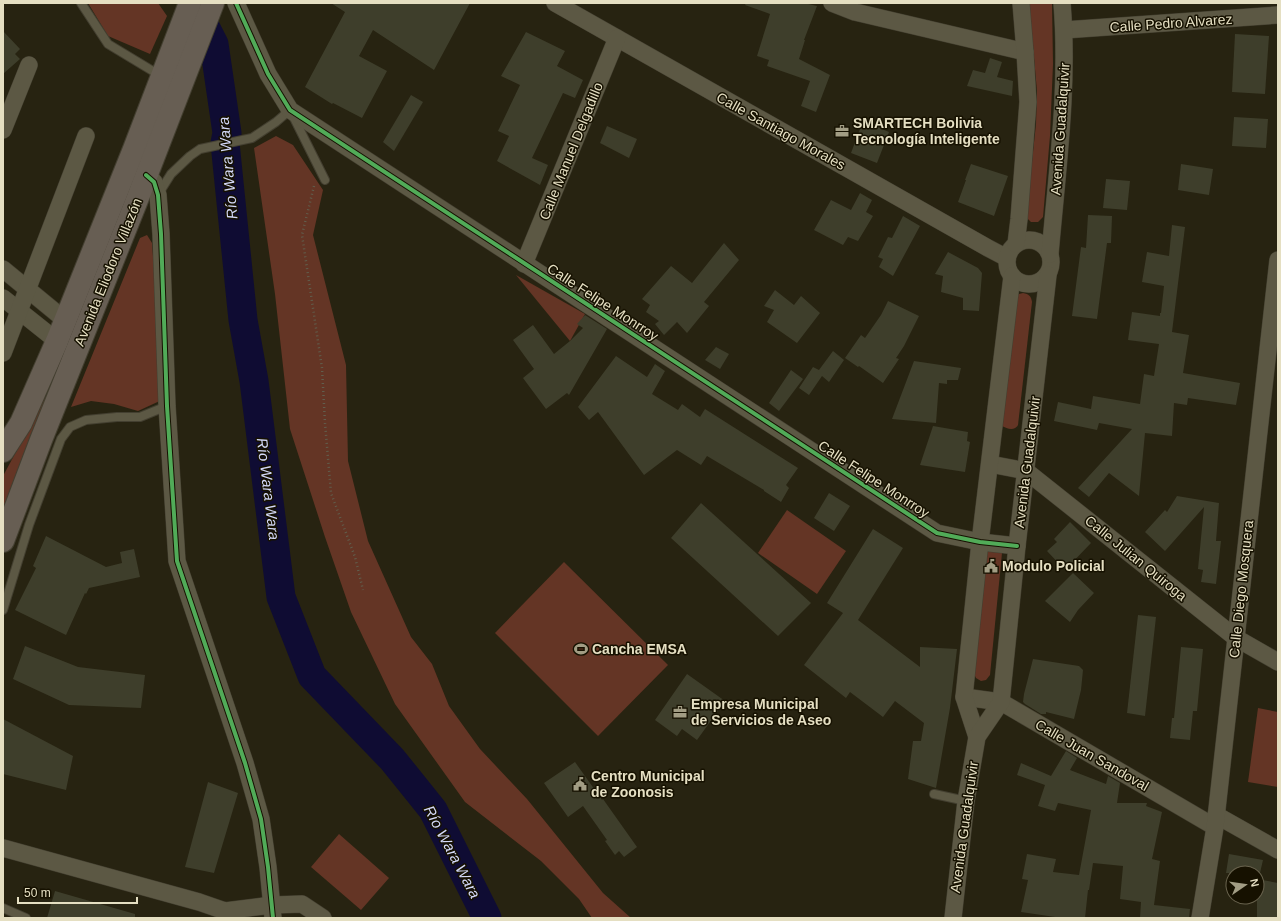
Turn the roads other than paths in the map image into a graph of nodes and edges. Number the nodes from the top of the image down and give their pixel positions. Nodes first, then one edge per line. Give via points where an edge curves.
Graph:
1 (81, 3) edge
2 (190, 3) edge
3 (213, 3) edge
4 (236, 3) edge
5 (555, 3) edge
6 (832, 3) edge
7 (1021, 3) edge
8 (1062, 3) edge
9 (1278, 15) edge
10 (1064, 30) junction
11 (617, 38) junction
12 (1025, 52) junction
13 (29, 65) dead end
14 (161, 77) junction
15 (290, 110) junction
16 (3, 130) edge
17 (86, 136) dead end
18 (146, 175) junction
19 (325, 180) dead end
20 (158, 195) junction
21 (1012, 251) junction
22 (1050, 254) junction
23 (1278, 260) edge
24 (524, 264) junction
25 (3, 269) edge
26 (1048, 275) junction
27 (1012, 276) junction
28 (28, 289) junction
29 (3, 298) edge
30 (19, 311) junction
31 (66, 320) junction
32 (57, 342) junction
33 (3, 353) edge
34 (167, 406) junction
35 (3, 451) edge
36 (990, 464) junction
37 (1026, 471) junction
38 (3, 541) edge
39 (980, 542) junction
40 (1017, 546) junction
41 (3, 610) edge
42 (1236, 638) junction
43 (1278, 662) edge
44 (964, 697) junction
45 (1001, 702) junction
46 (977, 737) junction
47 (934, 794) dead end
48 (966, 801) junction
49 (1216, 821) junction
50 (3, 848) edge
51 (1278, 850) edge
52 (3, 908) edge
53 (272, 912) edge
54 (224, 914) edge
55 (26, 918) edge
56 (323, 918) edge
57 (953, 918) edge
58 (1200, 918) edge

1 - 14 lane via 108,44
2 - 14 highway, Avenida Eliodoro Villazón
3 - 18 highway, Avenida Eliodoro Villazón
4 - 15 street, Calle Felipe Monrroy via 268,74
5 - 11 street, Calle Santiago Morales
6 - 12 street via 855,12
7 - 12 street
8 - 10 street, Avenida Guadalquivir
9 - 10 street, Calle Pedro Alvarez
10 - 22 street, Avenida Guadalquivir via 1064,84
11 - 21 street, Calle Santiago Morales
11 - 24 street, Calle Manuel Delgadillo
12 - 21 street via 1028,102 1019,219
13 - 16 street
14 - 31 highway, Avenida Eliodoro Villazón
15 - 19 lane
15 - 20 lane via 252,138 200,150 190,156 171,174
15 - 24 street, Calle Felipe Monrroy
17 - 28 street
18 - 20 street via 154,182
18 - 38 highway, Avenida Eliodoro Villazón
20 - 34 street
21 - 22 street via 1022,241 1029,239 1042,243
21 - 27 street via 1007,264
22 - 26 street via 1052,261
23 - 42 street, Calle Diego Mosquera
24 - 39 street, Calle Felipe Monrroy via 937,534
25 - 28 street
26 - 27 street via 1030,285 1017,281
26 - 37 street, Avenida Guadalquivir
27 - 36 street, Avenida Guadalquivir
28 - 30 street
28 - 31 street
29 - 30 street
30 - 32 street
30 - 33 street
31 - 32 highway, Avenida Eliodoro Villazón
32 - 35 highway, Avenida Eliodoro Villazón via 21,423
34 - 41 lane via 140,417 86,420 70,427 61,439 29,525
34 - 53 street via 177,561 259,812
36 - 37 street, Calle Julian Quiroga
36 - 39 street, Avenida Guadalquivir
37 - 40 street, Avenida Guadalquivir
37 - 42 street, Calle Julian Quiroga
39 - 40 street, Calle Felipe Monrroy
39 - 44 street, Avenida Guadalquivir
40 - 45 street, Avenida Guadalquivir
42 - 43 street, Calle Julian Quiroga
42 - 49 street, Calle Diego Mosquera
44 - 45 street, Calle Juan Sandoval
44 - 46 street, Avenida Guadalquivir
45 - 46 street, Avenida Guadalquivir
45 - 49 street, Calle Juan Sandoval
46 - 48 street, Avenida Guadalquivir
47 - 48 lane
48 - 57 street, Avenida Guadalquivir
49 - 51 street, Calle Juan Sandoval
49 - 58 street, Calle Diego Mosquera
50 - 54 street via 192,900
52 - 55 lane
53 - 54 street
53 - 56 street via 302,904

